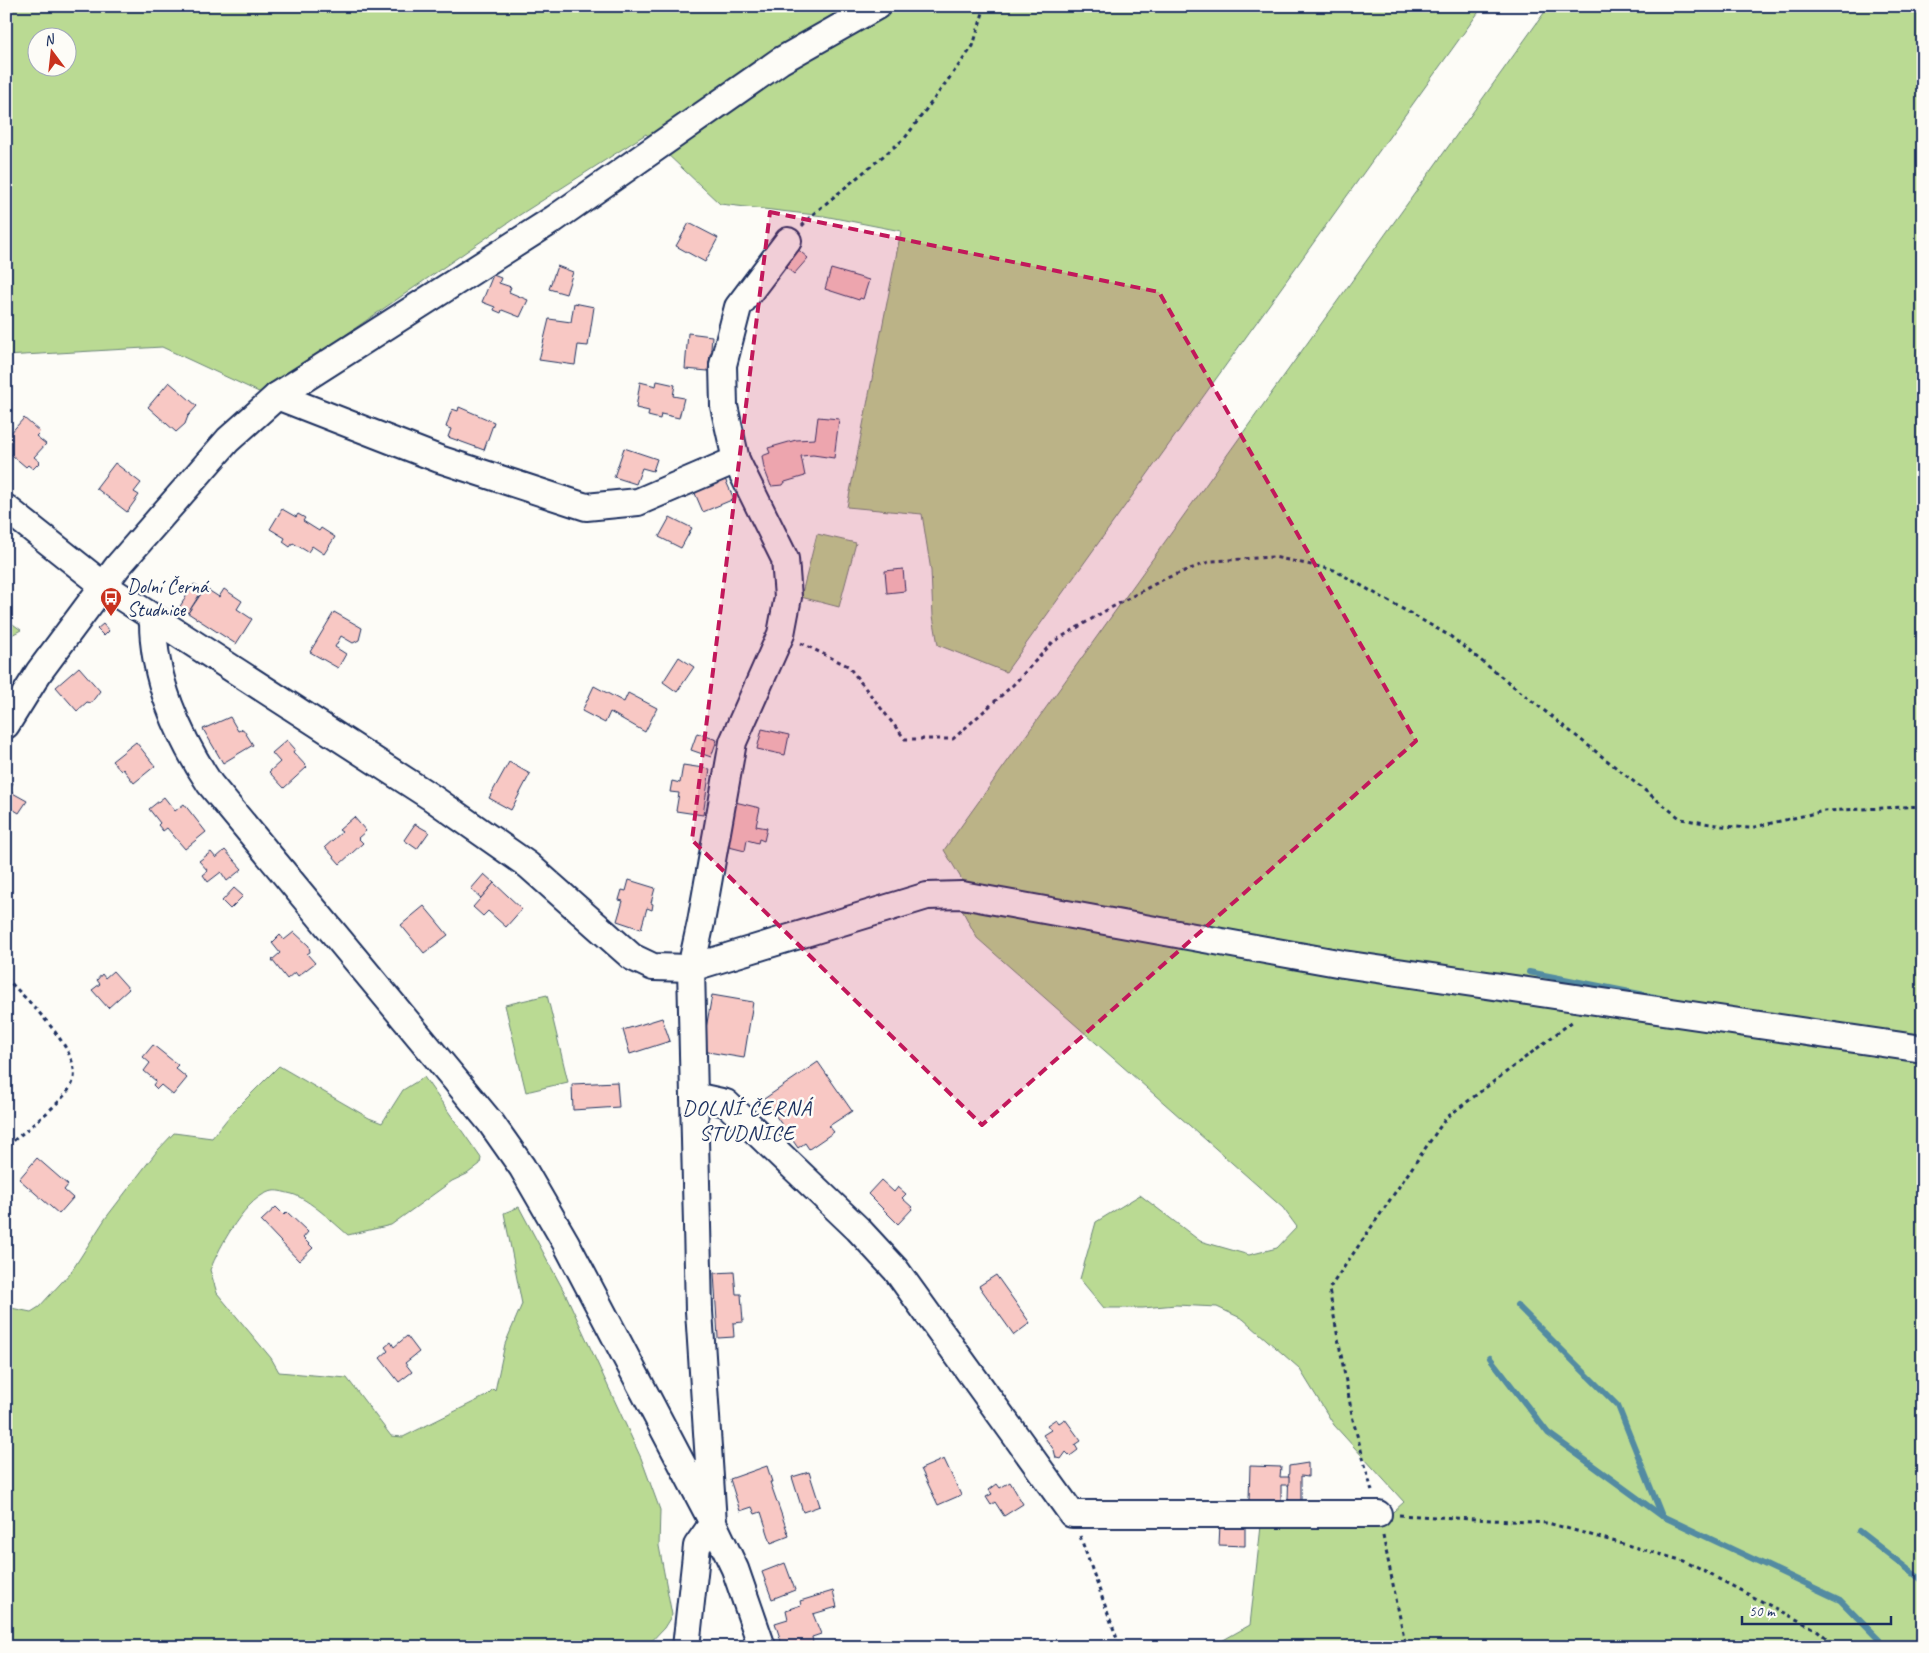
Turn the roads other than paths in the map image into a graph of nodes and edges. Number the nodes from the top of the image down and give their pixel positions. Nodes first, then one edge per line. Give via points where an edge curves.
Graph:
1 (877, 6) edge
2 (788, 241) road end
3 (277, 396) junction
4 (736, 460) junction
5 (6, 508) edge
6 (103, 586) junction
7 (153, 618) junction
8 (6, 725) edge
9 (691, 968) junction
10 (1923, 1049) edge
11 (694, 1096) junction
12 (1378, 1514) road end
13 (713, 1523) junction
14 (686, 1647) edge
15 (762, 1647) edge

1 - 3 street via 780,61 554,219
2 - 4 street via 738,307 723,365 724,406
3 - 4 street via 439,459 586,507 638,502
3 - 6 street via 228,440
4 - 9 street via 785,559 788,597 781,634 733,742
5 - 6 street
6 - 7 street
6 - 8 street via 39,672
7 - 9 street via 431,798 528,865 632,957 653,967
7 - 13 street via 155,660 174,716 194,760 210,784 491,1123 522,1167 566,1243
9 - 10 street via 918,898 962,895 1343,964
9 - 11 street
11 - 12 street via 726,1103 851,1222 896,1270 1072,1514
11 - 13 street via 699,1312
13 - 14 street via 697,1546
13 - 15 street via 735,1569

